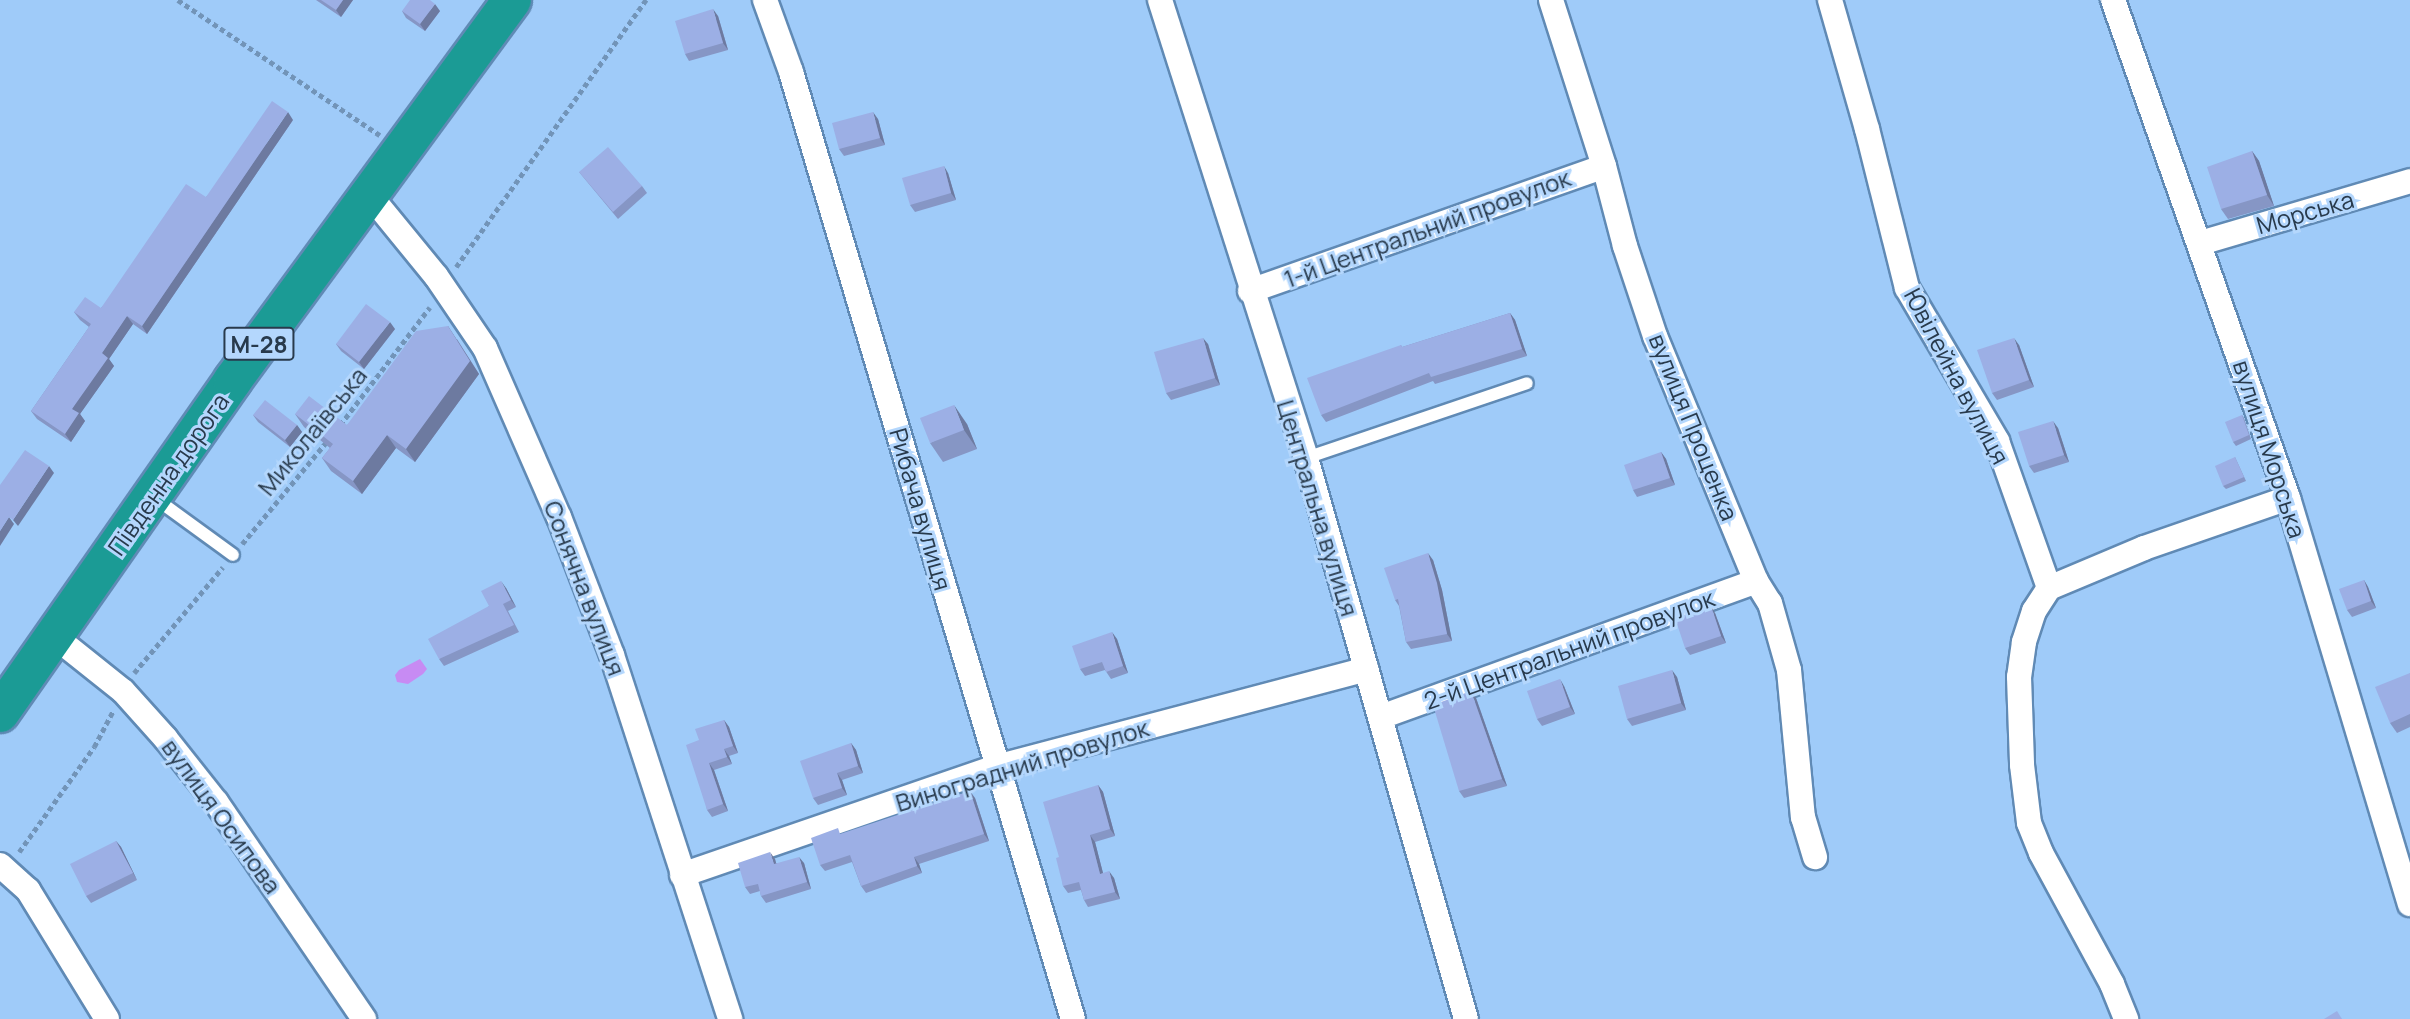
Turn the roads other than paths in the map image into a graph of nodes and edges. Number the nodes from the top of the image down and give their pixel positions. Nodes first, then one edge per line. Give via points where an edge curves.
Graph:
1 (512, 0) edge
2 (765, 0) edge
3 (1160, 0) edge
4 (1551, 0) edge
5 (1830, 0) edge
6 (2113, 0) edge
7 (1604, 166) junction
8 (2410, 181) edge
9 (368, 193) junction
10 (2200, 243) junction
11 (1250, 291) junction
12 (1527, 383) dead end
13 (1306, 458) junction
14 (153, 497) junction
15 (2288, 498) junction
16 (233, 555) road end
17 (1756, 581) junction
18 (2049, 588) junction
19 (54, 636) junction
20 (1366, 669) junction
21 (0, 713) edge
22 (1381, 717) junction
23 (996, 767) junction
24 (1815, 857) dead end
25 (3, 868) edge
26 (682, 874) junction
27 (2410, 904) edge
28 (107, 1019) edge
29 (364, 1019) edge
30 (730, 1019) edge
31 (1073, 1019) edge
32 (1466, 1019) edge
33 (2126, 1019) edge

1 - 9 highway, Південна дорога / М-28
2 - 23 street, Рибача вулиця via 791,72
3 - 11 street, Центральна вулиця
4 - 7 street, вулиця Проценка
5 - 18 street, Ювілейна вулиця via 1907,288 1997,441
6 - 10 street, вулиця Морська
7 - 11 street, 1-й Центральний провулок
7 - 17 street, вулиця Проценка via 1655,335
8 - 10 street, Морська
9 - 14 highway, Південна дорога / М-28
9 - 26 street, Сонячна вулиця via 443,286 485,348 559,517 612,655
10 - 15 street, вулиця Морська
11 - 13 street, Центральна вулиця
12 - 13 lane
13 - 20 street, Центральна вулиця
14 - 16 lane
14 - 19 highway, Південна дорога / М-28
15 - 18 street via 2144,548
15 - 27 street, вулиця Морська
17 - 22 street, 2-й Центральний провулок
17 - 24 street, вулиця Проценка via 1770,603 1789,670 1803,817
18 - 33 street via 2034,611 2019,677 2029,823
19 - 21 highway, Південна дорога / М-28
19 - 29 street, вулиця Осипова via 123,691 166,739 216,802
20 - 22 street, Центральна вулиця
20 - 23 street, Виноградний провулок
22 - 32 street, Центральна вулиця
23 - 26 street, Виноградний провулок
23 - 31 street, Рибача вулиця
25 - 28 street via 28,890
26 - 30 street, Сонячна вулиця

